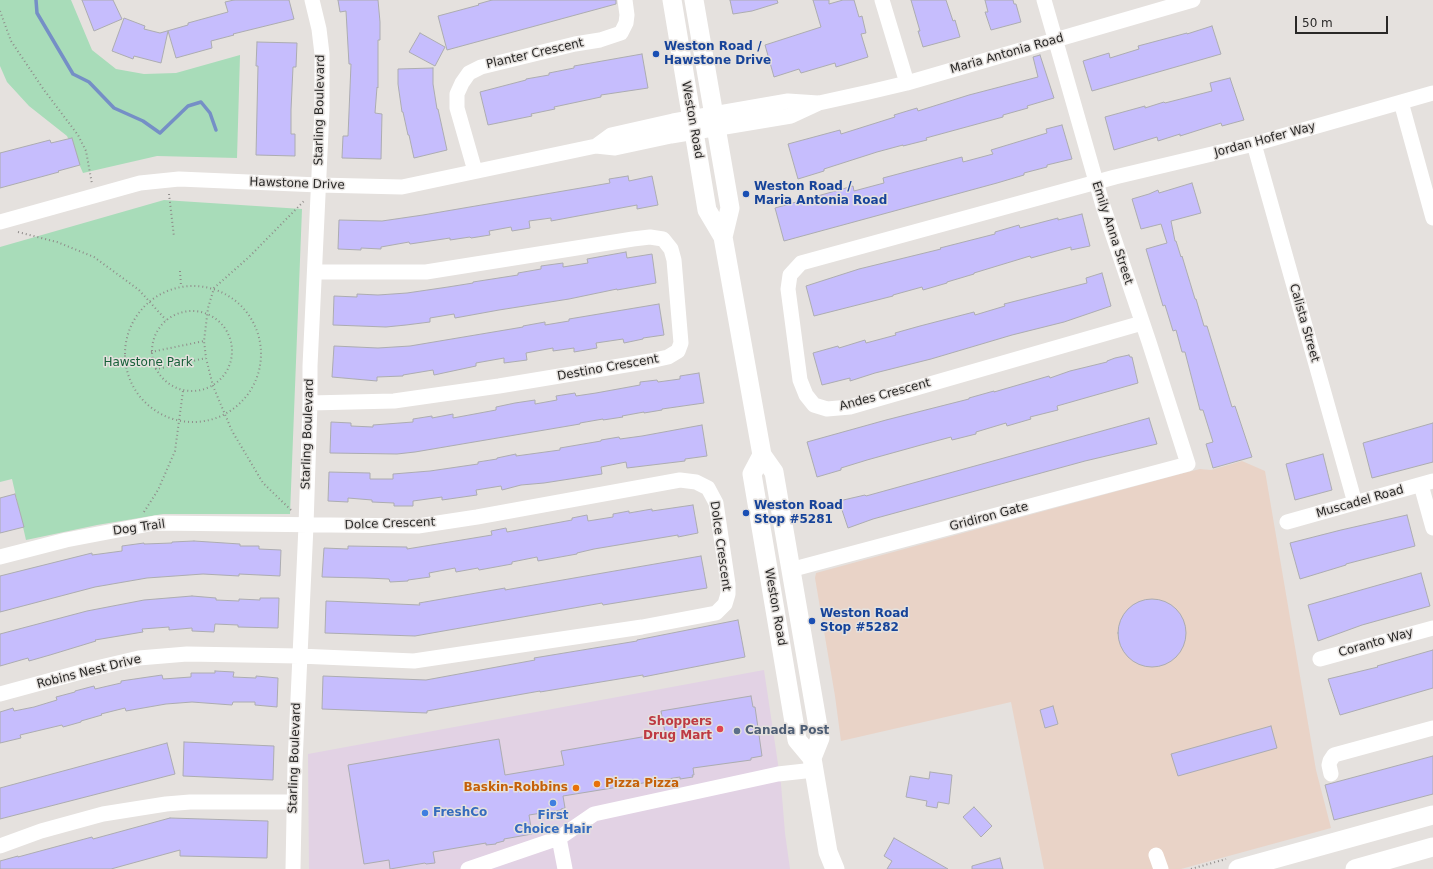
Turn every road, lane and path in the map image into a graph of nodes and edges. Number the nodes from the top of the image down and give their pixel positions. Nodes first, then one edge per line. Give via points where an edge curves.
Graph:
1 (312, 0) edge
2 (625, 0) edge
3 (672, 0) edge
4 (694, 0) edge
5 (882, 0) edge
6 (1044, 0) edge
7 (1193, 0) edge
8 (0, 10) edge
9 (1056, 39) junction
10 (907, 82) junction
11 (1433, 93) edge
12 (1401, 102) junction
13 (715, 121) junction
14 (693, 125) junction
15 (1254, 144) junction
16 (475, 171) junction
17 (168, 180) junction
18 (1096, 182) junction
19 (319, 185) junction
20 (94, 196) junction
21 (1433, 218) edge
22 (0, 222) edge
23 (14, 231) dead end
24 (174, 237) dead end
25 (723, 237) junction
26 (180, 271) dead end
27 (314, 272) junction
28 (181, 286) junction
29 (214, 288) junction
30 (149, 302) junction
31 (207, 314) junction
32 (166, 320) junction
33 (1142, 323) junction
34 (204, 341) junction
35 (151, 352) junction
36 (206, 358) junction
37 (155, 368) junction
38 (213, 386) junction
39 (182, 391) junction
40 (310, 403) junction
41 (225, 414) junction
42 (180, 421) junction
43 (762, 455) junction
44 (1188, 464) joint
45 (1427, 483) edge
46 (1355, 503) junction
47 (1287, 522) dead end
48 (306, 526) junction
49 (133, 528) junction
50 (1433, 528) edge
51 (0, 557) edge
52 (790, 570) junction
53 (1433, 628) edge
54 (300, 656) junction
55 (1320, 659) dead end
56 (0, 694) edge
57 (1433, 728) edge
58 (813, 764) junction
59 (1331, 774) dead end
60 (294, 802) junction
61 (1433, 815) edge
62 (559, 838) junction
63 (0, 846) edge
64 (1433, 847) edge
65 (830, 863) edge
66 (293, 869) edge
67 (468, 869) edge
68 (565, 869) edge
69 (1238, 869) edge
70 (1355, 869) edge

1 - 19 street, Starling Boulevard via 322,54
2 - 16 street, Planter Crescent via 627,15 621,33 481,66 469,73 457,94 457,108
3 - 14 main road, Weston Road
4 - 13 main road, Weston Road
5 - 10 street
6 - 9 street, Emily Anna Street
7 - 9 street, Maria Antonia Road
8 - 20 path via 11,41 78,135 86,151
9 - 10 street, Maria Antonia Road
9 - 18 street, Emily Anna Street
10 - 13 street, Maria Antonia Road via 819,103 791,116
11 - 12 street, Jordan Hofer Way
12 - 15 street, Jordan Hofer Way
12 - 21 street
13 - 14 street, Maria Antonia Road
13 - 25 main road, Weston Road via 730,208
14 - 16 street, Hawstone Drive via 611,135 596,146
14 - 25 main road, Weston Road via 707,210
15 - 18 street, Jordan Hofer Way
15 - 46 street, Calista Street
16 - 19 street, Hawstone Drive via 402,187
17 - 19 street, Hawstone Drive
17 - 20 street, Hawstone Drive via 140,183
17 - 24 path
18 - 33 street, Emily Anna Street
18 - 33 street, Andes Crescent via 800,263 790,275 788,289 800,380 806,395 814,405 827,409 850,407
19 - 27 street, Starling Boulevard
19 - 29 path via 249,257
20 - 22 street, Hawstone Drive
23 - 30 path via 57,242 94,257 139,290
25 - 43 main road, Weston Road
26 - 28 path
27 - 40 street, Starling Boulevard
27 - 40 street, Destino Crescent via 426,272 633,239 663,239 671,249 674,260 681,343 678,351 650,362 394,401
28 - 29 path via 199,285
28 - 30 path via 160,294
29 - 31 path
29 - 41 path via 238,302 249,314 260,338 261,365 250,393
30 - 32 path
30 - 42 path via 135,318 124,353 130,380 144,401 162,415
31 - 32 path via 186,311
31 - 34 path
31 - 38 path via 226,330 231,342 232,355 229,367
32 - 35 path via 152,340
33 - 44 street, Emily Anna Street
34 - 35 path
34 - 36 path
35 - 37 path
36 - 37 path
36 - 38 path
37 - 39 path via 162,379
38 - 39 path via 198,391
38 - 41 path
39 - 42 path
40 - 48 street, Starling Boulevard
41 - 42 path via 204,421
41 - 48 path via 232,431 263,482
42 - 49 path via 170,464 158,490
43 - 52 main road, Weston Road via 774,472
43 - 58 main road, Weston Road via 752,474 797,740
44 - 52 street, Gridiron Gate
45 - 46 street, Muscadel Road
45 - 50 street
46 - 47 street, Muscadel Road
48 - 49 street, Dog Trail via 155,524
48 - 54 street, Starling Boulevard
48 - 54 street, Dolce Crescent via 418,526 680,480 696,482 708,488 716,503 728,594 725,604 716,613 642,627 477,651 414,660
49 - 51 street, Dog Trail via 66,540
52 - 58 main road, Weston Road via 820,738
53 - 55 street, Coranto Way
54 - 56 street, Robins Nest Drive via 187,654 139,658
54 - 60 street, Starling Boulevard
57 - 59 street via 1334,755 1329,765
58 - 62 street via 594,814
58 - 65 main road
60 - 63 street via 166,804 103,814 41,831
60 - 66 street, Starling Boulevard
61 - 69 main road
62 - 67 street
62 - 68 street
64 - 70 main road

